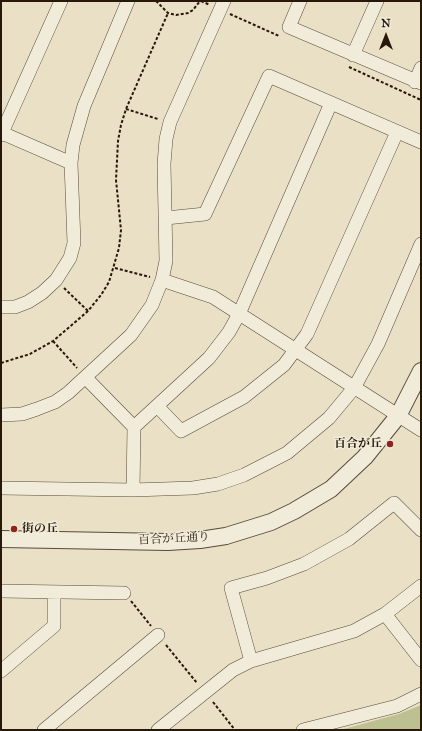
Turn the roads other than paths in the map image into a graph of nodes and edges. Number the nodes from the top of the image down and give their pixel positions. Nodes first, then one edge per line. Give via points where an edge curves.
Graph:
1 (61, 1) edge
2 (128, 1) edge
3 (300, 1) edge
4 (377, 1) edge
5 (222, 5) edge
6 (353, 55) junction
7 (421, 68) edge
8 (418, 82) edge
9 (331, 103) junction
10 (397, 132) junction
11 (2, 134) edge
12 (421, 142) edge
13 (71, 163) junction
14 (166, 218) junction
15 (421, 244) edge
16 (162, 280) junction
17 (1, 307) edge
18 (239, 314) junction
19 (296, 350) junction
20 (421, 371) edge
21 (86, 378) junction
22 (354, 388) junction
23 (157, 406) junction
24 (1, 415) edge
25 (398, 416) junction
26 (134, 427) junction
27 (421, 430) edge
28 (1, 488) edge
29 (133, 490) junction
30 (421, 530) edge
31 (1, 539) edge
32 (421, 586) edge
33 (1, 591) edge
34 (54, 592) junction
35 (124, 593) road end
36 (385, 614) junction
37 (158, 635) road end
38 (421, 660) edge
39 (251, 661) junction
40 (1, 671) edge
41 (421, 694) edge
42 (44, 730) edge
43 (158, 730) edge
44 (303, 730) edge

1 - 11 street
2 - 13 street via 84,106 73,145
3 - 6 street via 289,27
4 - 6 street
5 - 14 street via 170,122 164,164
6 - 8 street
7 - 8 street
9 - 10 street
9 - 14 street via 269,76 206,214
9 - 18 street
10 - 12 street
10 - 19 street via 307,334
11 - 13 street
13 - 17 street via 74,243 70,258 56,280 28,302 15,307
14 - 16 street via 166,261
15 - 22 street via 378,344
16 - 18 street via 213,297
16 - 21 street via 143,320
18 - 19 street
18 - 23 street via 209,358
19 - 22 street
19 - 23 street via 279,369 244,397 182,431
20 - 25 street, 百合が丘通り
21 - 24 street via 55,402 22,414
21 - 26 street
22 - 25 street
22 - 29 street via 329,418 306,439 262,467 218,484 193,488
23 - 26 street
25 - 27 street
25 - 31 street, 百合が丘通り via 365,457 331,489 272,522 250,529 200,540 168,542
26 - 29 street
28 - 29 street
30 - 39 street via 394,503 349,539 304,564 231,588
32 - 36 street
33 - 34 street
34 - 35 street
34 - 40 street via 54,626
36 - 38 street
36 - 39 street via 354,631
37 - 42 street
39 - 43 street via 233,670
41 - 44 street via 397,706

